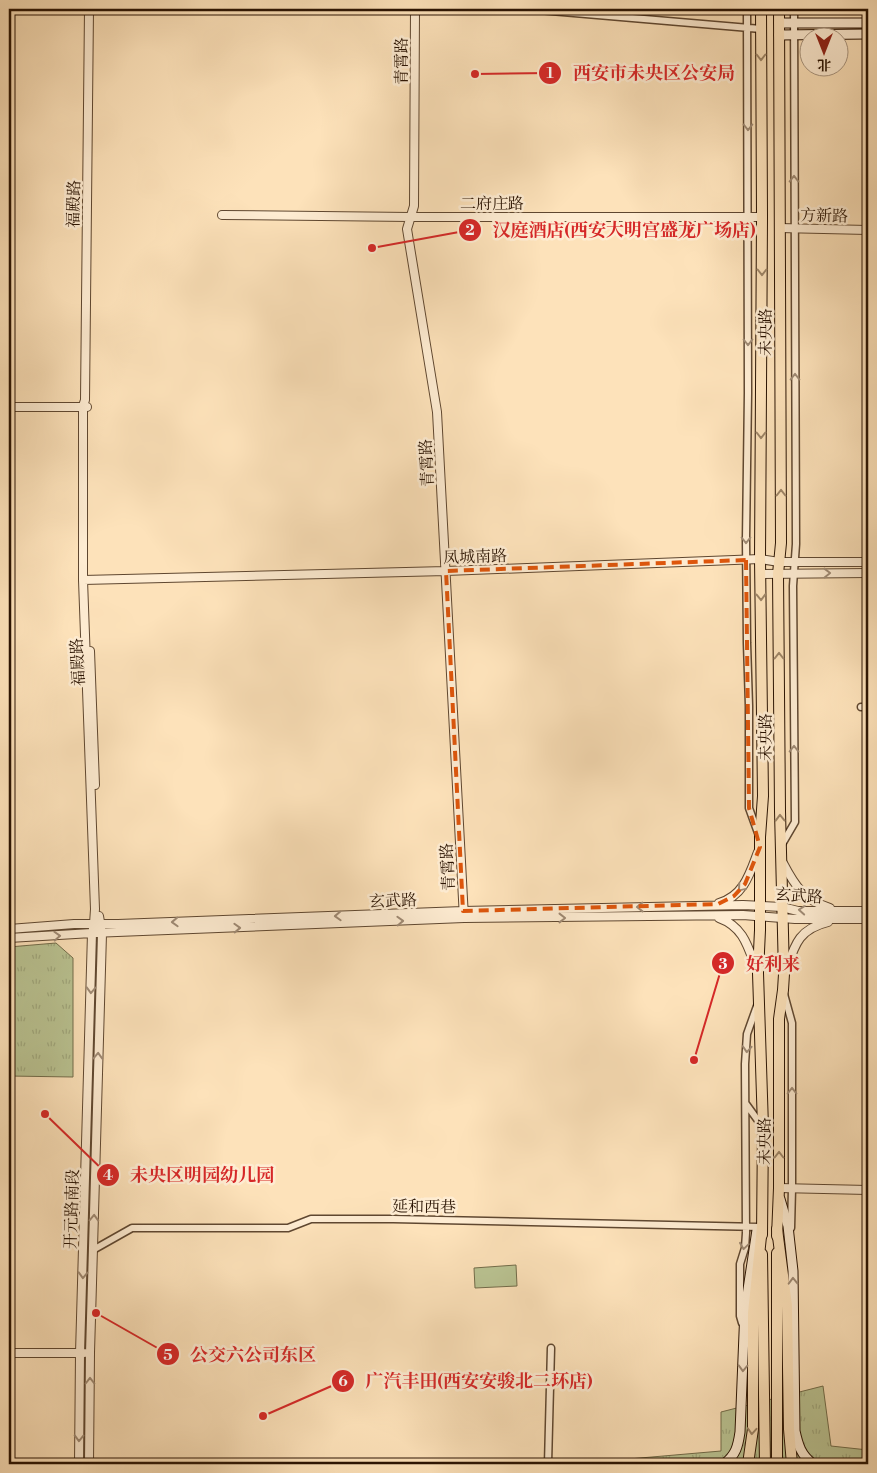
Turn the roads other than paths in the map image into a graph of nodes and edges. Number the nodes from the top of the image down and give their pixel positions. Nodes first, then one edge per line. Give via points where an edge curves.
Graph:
1 (90, 9) edge
2 (415, 9) edge
3 (527, 9) edge
4 (748, 9) edge
5 (761, 9) edge
6 (779, 9) edge
7 (794, 9) edge
8 (779, 23) junction
9 (794, 23) junction
10 (868, 23) edge
11 (748, 28) junction
12 (761, 29) junction
13 (868, 34) edge
14 (779, 35) junction
15 (794, 35) junction
16 (222, 215) dead end
17 (410, 217) junction
18 (748, 217) junction
19 (762, 217) junction
20 (779, 228) junction
21 (795, 228) junction
22 (868, 230) edge
23 (85, 404) junction
24 (9, 407) edge
25 (760, 559) junction
26 (746, 560) junction
27 (779, 562) junction
28 (795, 562) junction
29 (868, 562) edge
30 (446, 571) junction
31 (868, 573) edge
32 (760, 574) junction
33 (778, 574) junction
34 (794, 574) junction
35 (85, 580) junction
36 (760, 842) junction
37 (781, 847) junction
38 (781, 859) junction
39 (701, 906) junction
40 (782, 906) junction
41 (760, 911) junction
42 (868, 911) edge
43 (463, 915) junction
44 (840, 915) junction
45 (707, 916) junction
46 (782, 918) junction
47 (868, 919) edge
48 (97, 924) junction
49 (9, 929) edge
50 (92, 933) junction
51 (102, 934) junction
52 (9, 938) edge
53 (758, 973) junction
54 (784, 974) junction
55 (783, 990) junction
56 (758, 1002) junction
57 (746, 1102) junction
58 (792, 1117) junction
59 (763, 1127) junction
60 (778, 1137) junction
61 (792, 1189) junction
62 (868, 1190) edge
63 (779, 1192) junction
64 (746, 1227) junction
65 (760, 1227) junction
66 (777, 1229) junction
67 (790, 1244) junction
68 (93, 1250) junction
69 (744, 1334) junction
70 (551, 1348) dead end
71 (9, 1353) edge
72 (90, 1353) junction
73 (80, 1354) junction
74 (79, 1464) edge
75 (89, 1464) edge
76 (548, 1464) edge
77 (724, 1464) edge
78 (748, 1464) edge
79 (764, 1464) edge
80 (777, 1464) edge
81 (792, 1464) edge
82 (813, 1464) edge

1 - 23 street, 福殿路
2 - 17 street, 青霄路 via 414,206
3 - 11 street
4 - 11 street
5 - 12 main road, 未央路
6 - 8 main road, 未央路
7 - 9 street
8 - 9 main road
8 - 14 main road, 未央路
9 - 10 main road
9 - 15 street
11 - 12 street
11 -> 18 street
12 -> 19 main road, 未央路
13 - 15 main road
14 - 15 main road
14 - 20 main road, 未央路
21 -> 15 street
16 - 17 street, 二府庄路
17 - 18 street, 二府庄路
17 - 30 street, 青霄路 via 407,228 437,412
18 - 19 street, 二府庄路
18 -> 26 street
19 -> 25 main road, 未央路
20 - 21 street, 方新路
27 -> 20 main road, 未央路
21 - 22 street, 方新路
28 -> 21 street
23 - 24 street
23 - 35 street, 福殿路
25 - 26 street, 凤城南路
25 - 27 street, 凤城南路
25 - 32 main road, 未央路
26 - 30 street, 凤城南路
26 - 36 street via 749,808
27 - 28 street, 凤城南路
27 - 33 main road, 未央路
28 - 29 street, 凤城南路
28 - 34 street
30 - 35 street, 凤城南路
30 - 43 street, 青霄路
34 -> 31 street
32 - 33 street
32 -> 36 main road, 未央路 via 763,796
33 - 34 street
37 -> 33 main road, 未央路
37 -> 34 street via 795,822
35 - 48 street, 福殿路
36 -> 39 street via 748,878 734,896 727,901
36 - 41 main road, 未央路
37 - 38 main road, 未央路
38 - 40 main road, 未央路
38 - 44 street via 795,885 807,897
39 - 41 street, 玄武路
39 -> 43 street, 玄武路
40 - 41 street, 玄武路
44 -> 40 street, 玄武路
40 - 46 main road, 未央路
41 - 45 street, 玄武路
41 - 46 street, 玄武路
41 - 53 main road, 未央路
42 - 44 street, 玄武路
43 -> 45 street, 玄武路
43 -> 48 street, 玄武路
51 -> 43 street, 玄武路
44 - 46 street, 玄武路
44 - 47 street, 玄武路
44 - 54 street via 800,936
45 - 53 street via 728,921 736,927 746,941
46 - 54 main road, 未央路
48 - 49 street, 玄武路
48 - 50 street, 开元路南段
48 - 51 street, 开元路南段
50 - 51 street, 玄武路
52 -> 50 street, 玄武路
50 -> 73 street, 开元路南段
68 -> 51 street, 开元路南段
53 - 56 main road, 未央路
54 - 55 main road, 未央路
58 -> 55 street via 792,1023
55 - 60 main road, 未央路 via 779,1019
56 -> 57 street via 747,1034
56 - 59 main road, 未央路
57 - 59 street
57 - 64 street
58 - 60 street
58 - 61 street
59 - 65 main road, 未央路
63 -> 60 main road, 未央路
61 - 62 street
61 - 63 street
61 - 67 street
63 - 66 main road, 未央路
63 - 67 main road
64 - 65 street, 延和西巷
64 - 68 street, 延和西巷 via 311,1219 288,1228 132,1228
64 -> 69 street via 740,1264 740,1316
65 - 69 main road via 744,1310
65 -> 78 main road via 753,1312 752,1429
65 - 79 main road, 未央路
66 - 80 main road, 未央路
66 - 81 main road via 787,1306
82 -> 67 main road via 804,1457 795,1430
68 - 72 street, 开元路南段
69 -> 77 main road via 739,1444 734,1455
70 - 76 street
71 - 73 street
72 - 73 street
75 -> 72 street, 开元路南段
73 -> 74 street, 开元路南段

